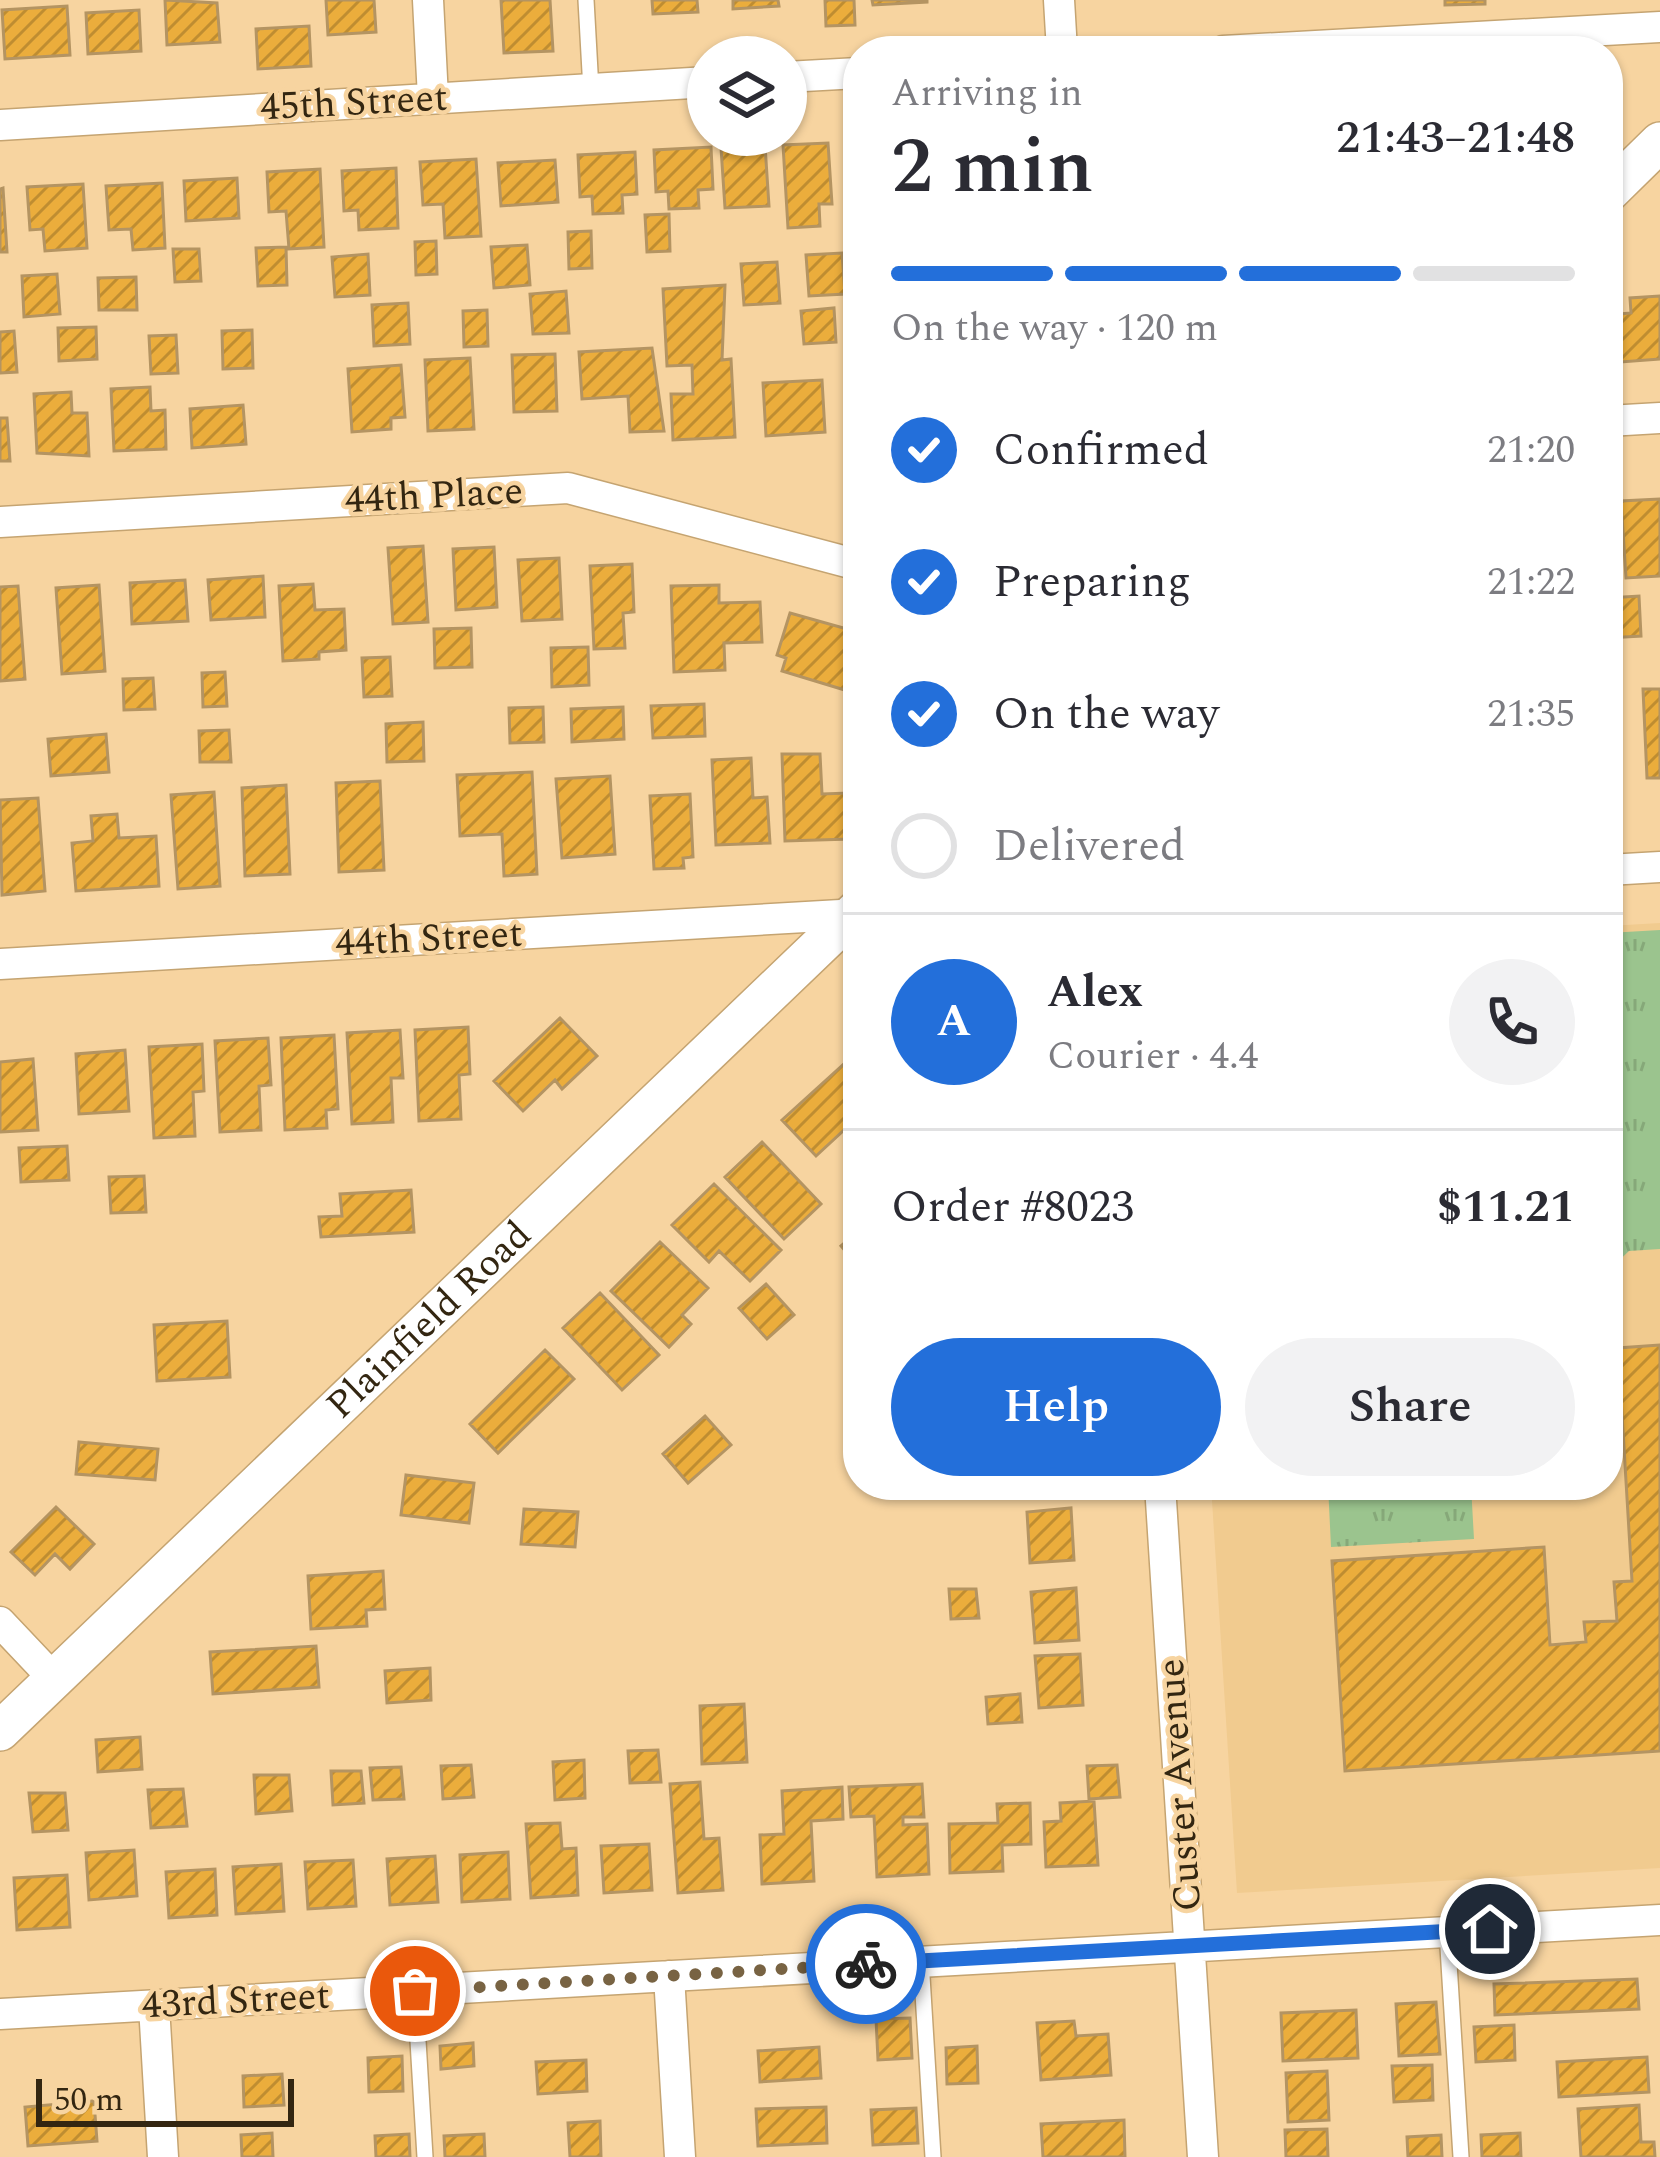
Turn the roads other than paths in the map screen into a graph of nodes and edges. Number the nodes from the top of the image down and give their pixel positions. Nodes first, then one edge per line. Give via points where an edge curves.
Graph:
1 (428, 0) edge
2 (586, 0) edge
3 (1060, 0) edge
4 (1660, 27) edge
5 (1061, 36) edge
6 (1496, 36) edge
7 (843, 74) edge
8 (807, 76) edge
9 (687, 83) edge
10 (591, 90) junction
11 (434, 98) junction
12 (0, 124) edge
13 (1660, 142) edge
14 (1623, 178) edge
15 (1660, 418) edge
16 (1623, 420) edge
17 (0, 522) edge
18 (843, 561) edge
19 (1660, 867) edge
20 (1623, 869) edge
21 (843, 914) edge
22 (843, 925) edge
23 (0, 964) edge
24 (1161, 1500) edge
25 (0, 1622) edge
26 (53, 1678) junction
27 (0, 1731) edge
28 (1660, 1920) edge
29 (1447, 1931) junction
30 (1190, 1944) junction
31 (921, 1960) junction
32 (669, 1976) junction
33 (415, 1991) junction
34 (154, 2006) junction
35 (0, 2014) edge
36 (163, 2157) edge
37 (425, 2157) edge
38 (680, 2157) edge
39 (933, 2157) edge
40 (1203, 2157) edge
41 (1461, 2157) edge

1 - 11 street
2 - 10 lane
3 - 5 street
4 - 6 street
7 - 8 street
9 - 10 street, 45th Street
10 - 11 street, 45th Street
11 - 12 street, 45th Street
13 - 14 street
15 - 16 street
17 - 18 street, 44th Place via 568,488
19 - 20 street
21 - 23 street, 44th Street
22 - 26 street, Plainfield Road
24 - 30 street, Custer Avenue
25 - 26 street
26 - 27 street, Plainfield Road
28 - 29 street, 43rd Street
29 - 30 street, 43rd Street
29 - 41 lane
30 - 31 street, 43rd Street
30 - 40 street, Custer Avenue
31 - 32 street, 43rd Street
31 - 39 lane
32 - 33 street, 43rd Street
32 - 38 street
33 - 34 street, 43rd Street
33 - 37 lane
34 - 35 street, 43rd Street
34 - 36 street

